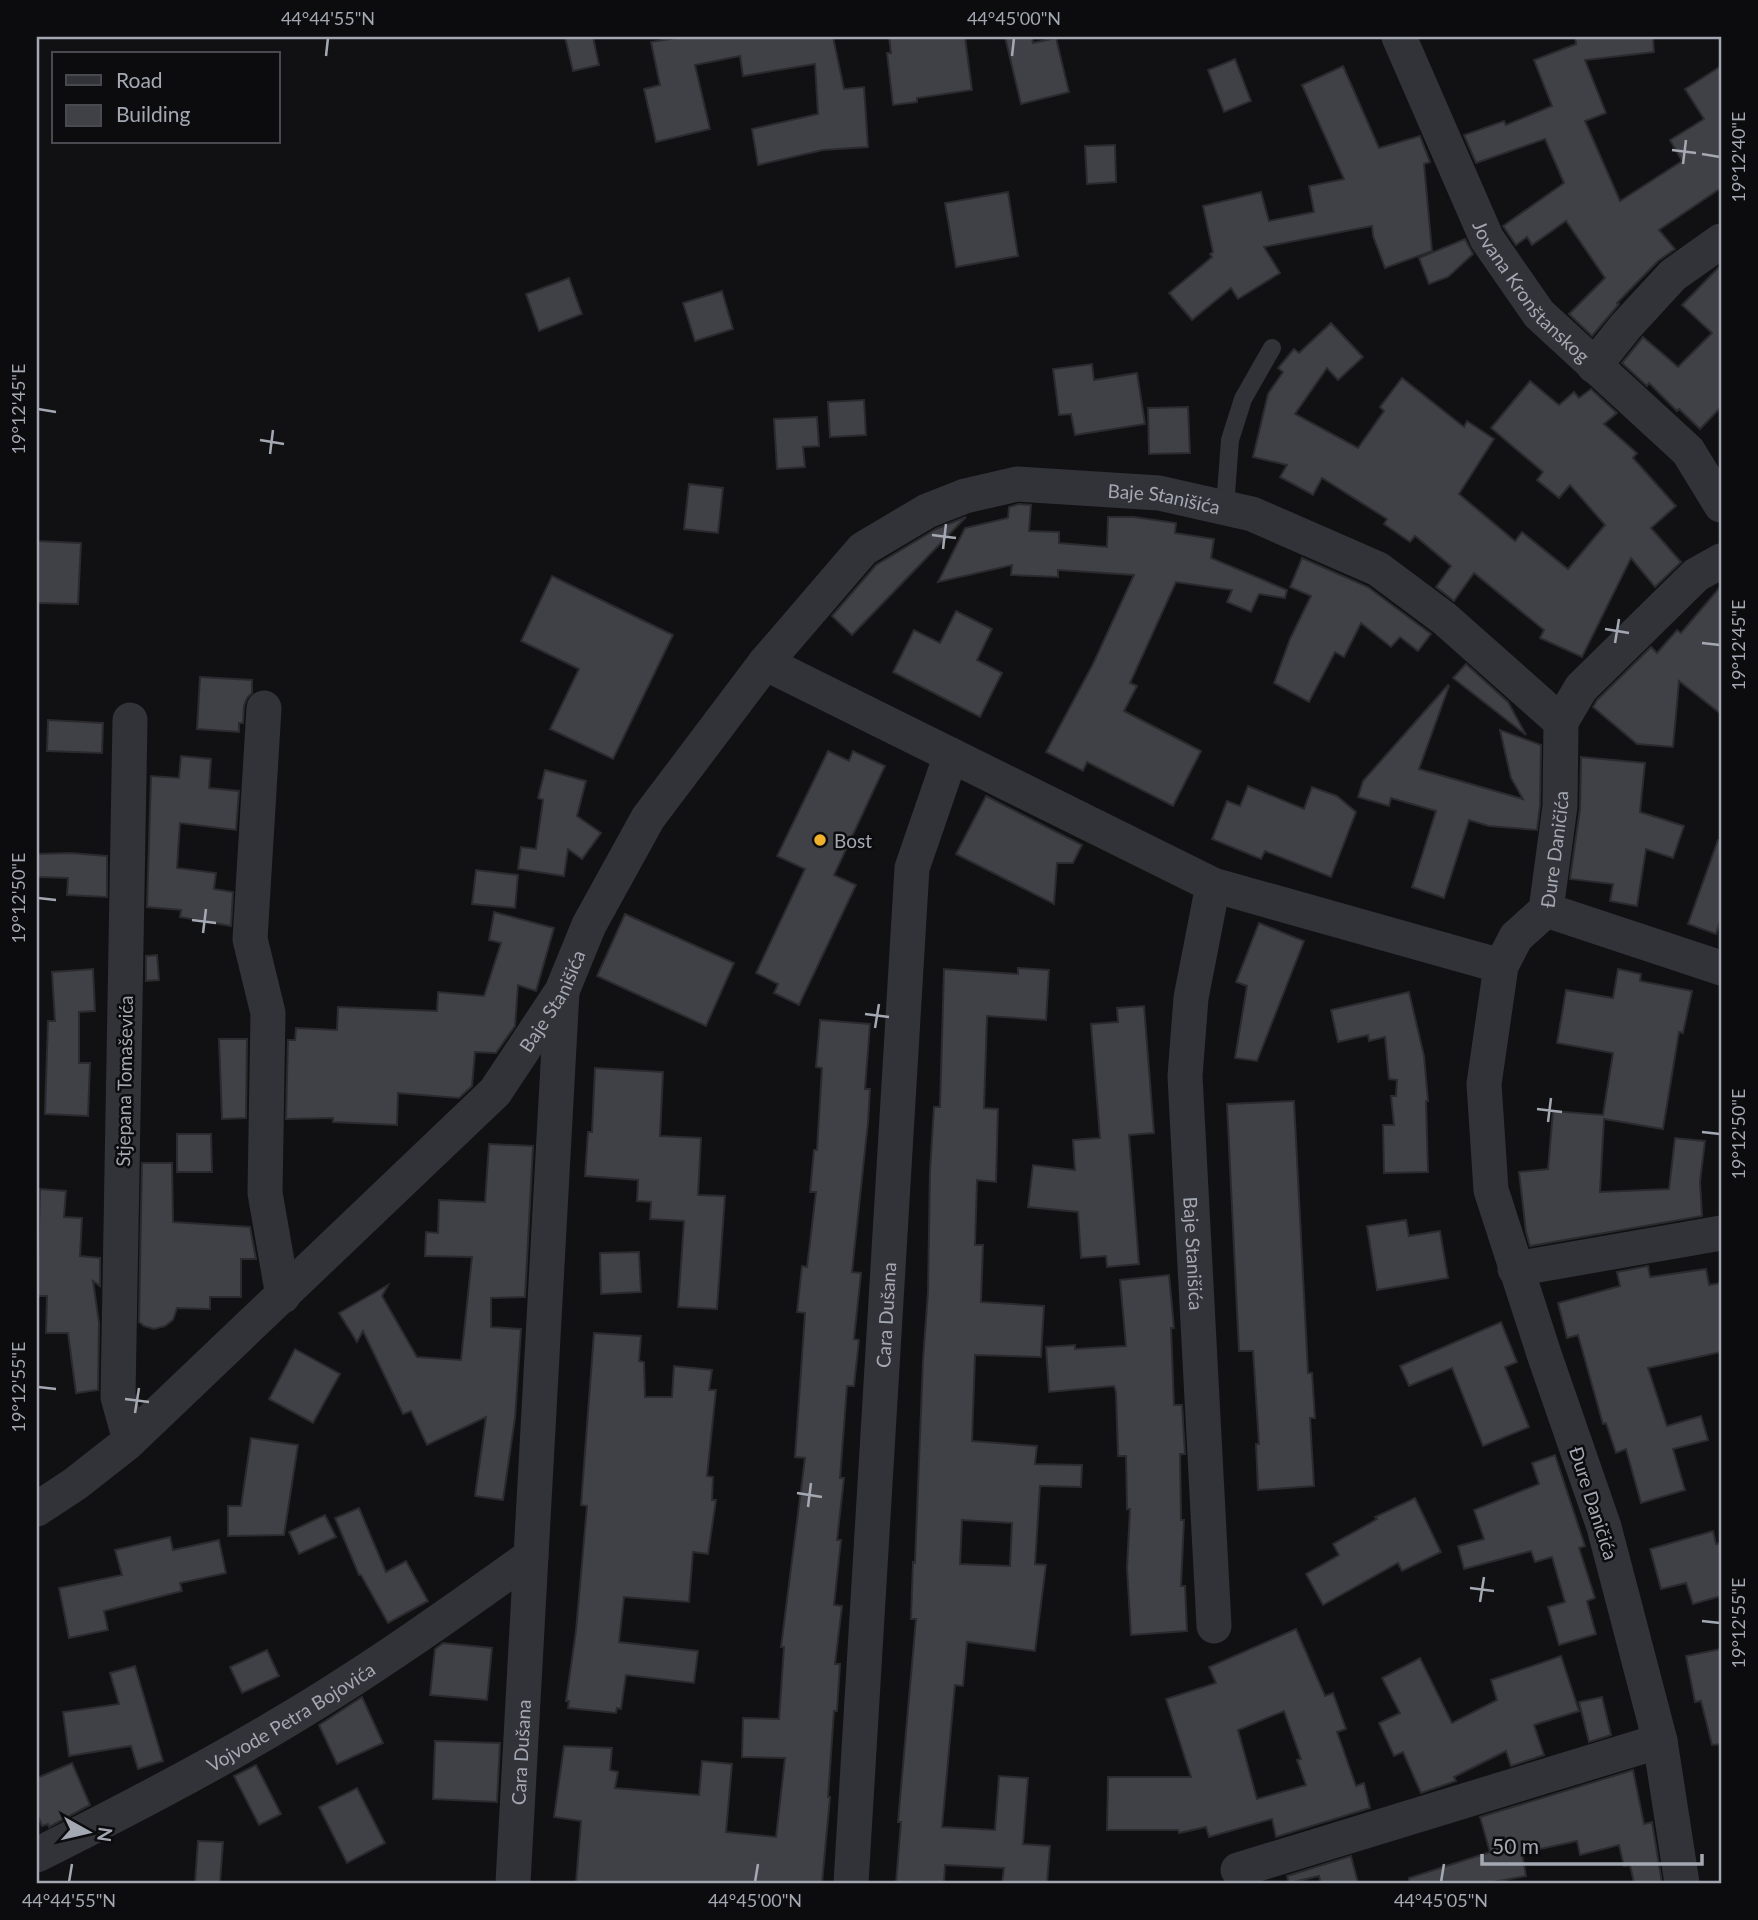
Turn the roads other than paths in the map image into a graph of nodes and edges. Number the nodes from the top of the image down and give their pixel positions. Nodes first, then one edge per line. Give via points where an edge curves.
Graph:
1 (1399, 37) edge
2 (1721, 241) edge
3 (1272, 348) dead end
4 (1594, 366) junction
5 (1721, 505) edge
6 (1225, 507) junction
7 (1721, 561) edge
8 (765, 663) junction
9 (264, 708) dead end
10 (130, 720) dead end
11 (1561, 722) junction
12 (951, 755) junction
13 (1213, 885) junction
14 (1546, 910) junction
15 (1501, 966) junction
16 (1721, 968) edge
17 (562, 991) junction
18 (1721, 1233) edge
19 (1516, 1269) junction
20 (283, 1296) junction
21 (130, 1440) junction
22 (37, 1509) edge
23 (531, 1556) junction
24 (1214, 1626) dead end
25 (1660, 1741) junction
26 (37, 1855) edge
27 (1238, 1870) dead end
28 (513, 1883) edge
29 (851, 1883) edge
30 (1682, 1883) edge

1 - 4 street, Jovana Kronštanskog via 1487,239 1539,314
2 - 4 street via 1673,275
3 - 6 lane via 1243,399 1230,440
4 - 5 street, Jovana Kronštanskog via 1688,451
6 - 8 street, Baje Stanišića via 1159,493 1017,484 965,496 927,512 863,550
6 - 11 street, Baje Stanišića via 1252,514 1378,569 1445,619
7 - 11 street, Đure Daničića via 1696,575 1581,688
8 - 12 street
8 - 17 street, Baje Stanišića via 648,818 589,925
9 - 20 street via 250,939 268,1013 265,1193
10 - 21 street, Stjepana Tomaševića via 118,1397
11 - 14 street, Đure Daničića via 1560,806
12 - 13 street
12 - 29 street, Cara Dušana via 912,868
13 - 15 street
13 - 24 street, Baje Stanišića via 1191,998 1185,1076
14 - 15 street, Đure Daničića via 1516,937
14 - 16 street
15 - 19 street, Đure Daničića via 1484,1084 1486,1140 1490,1190
17 - 20 street, Baje Stanišića via 495,1092
17 - 23 street, Cara Dušana
18 - 19 street
19 - 25 street, Đure Daničića via 1604,1527
20 - 21 street, Baje Stanišića
21 - 22 street, Baje Stanišića
23 - 26 street, Vojvode Petra Bojovića via 411,1642 285,1721 156,1795
23 - 28 street, Cara Dušana
25 - 27 street
25 - 30 street, Đure Daničića

